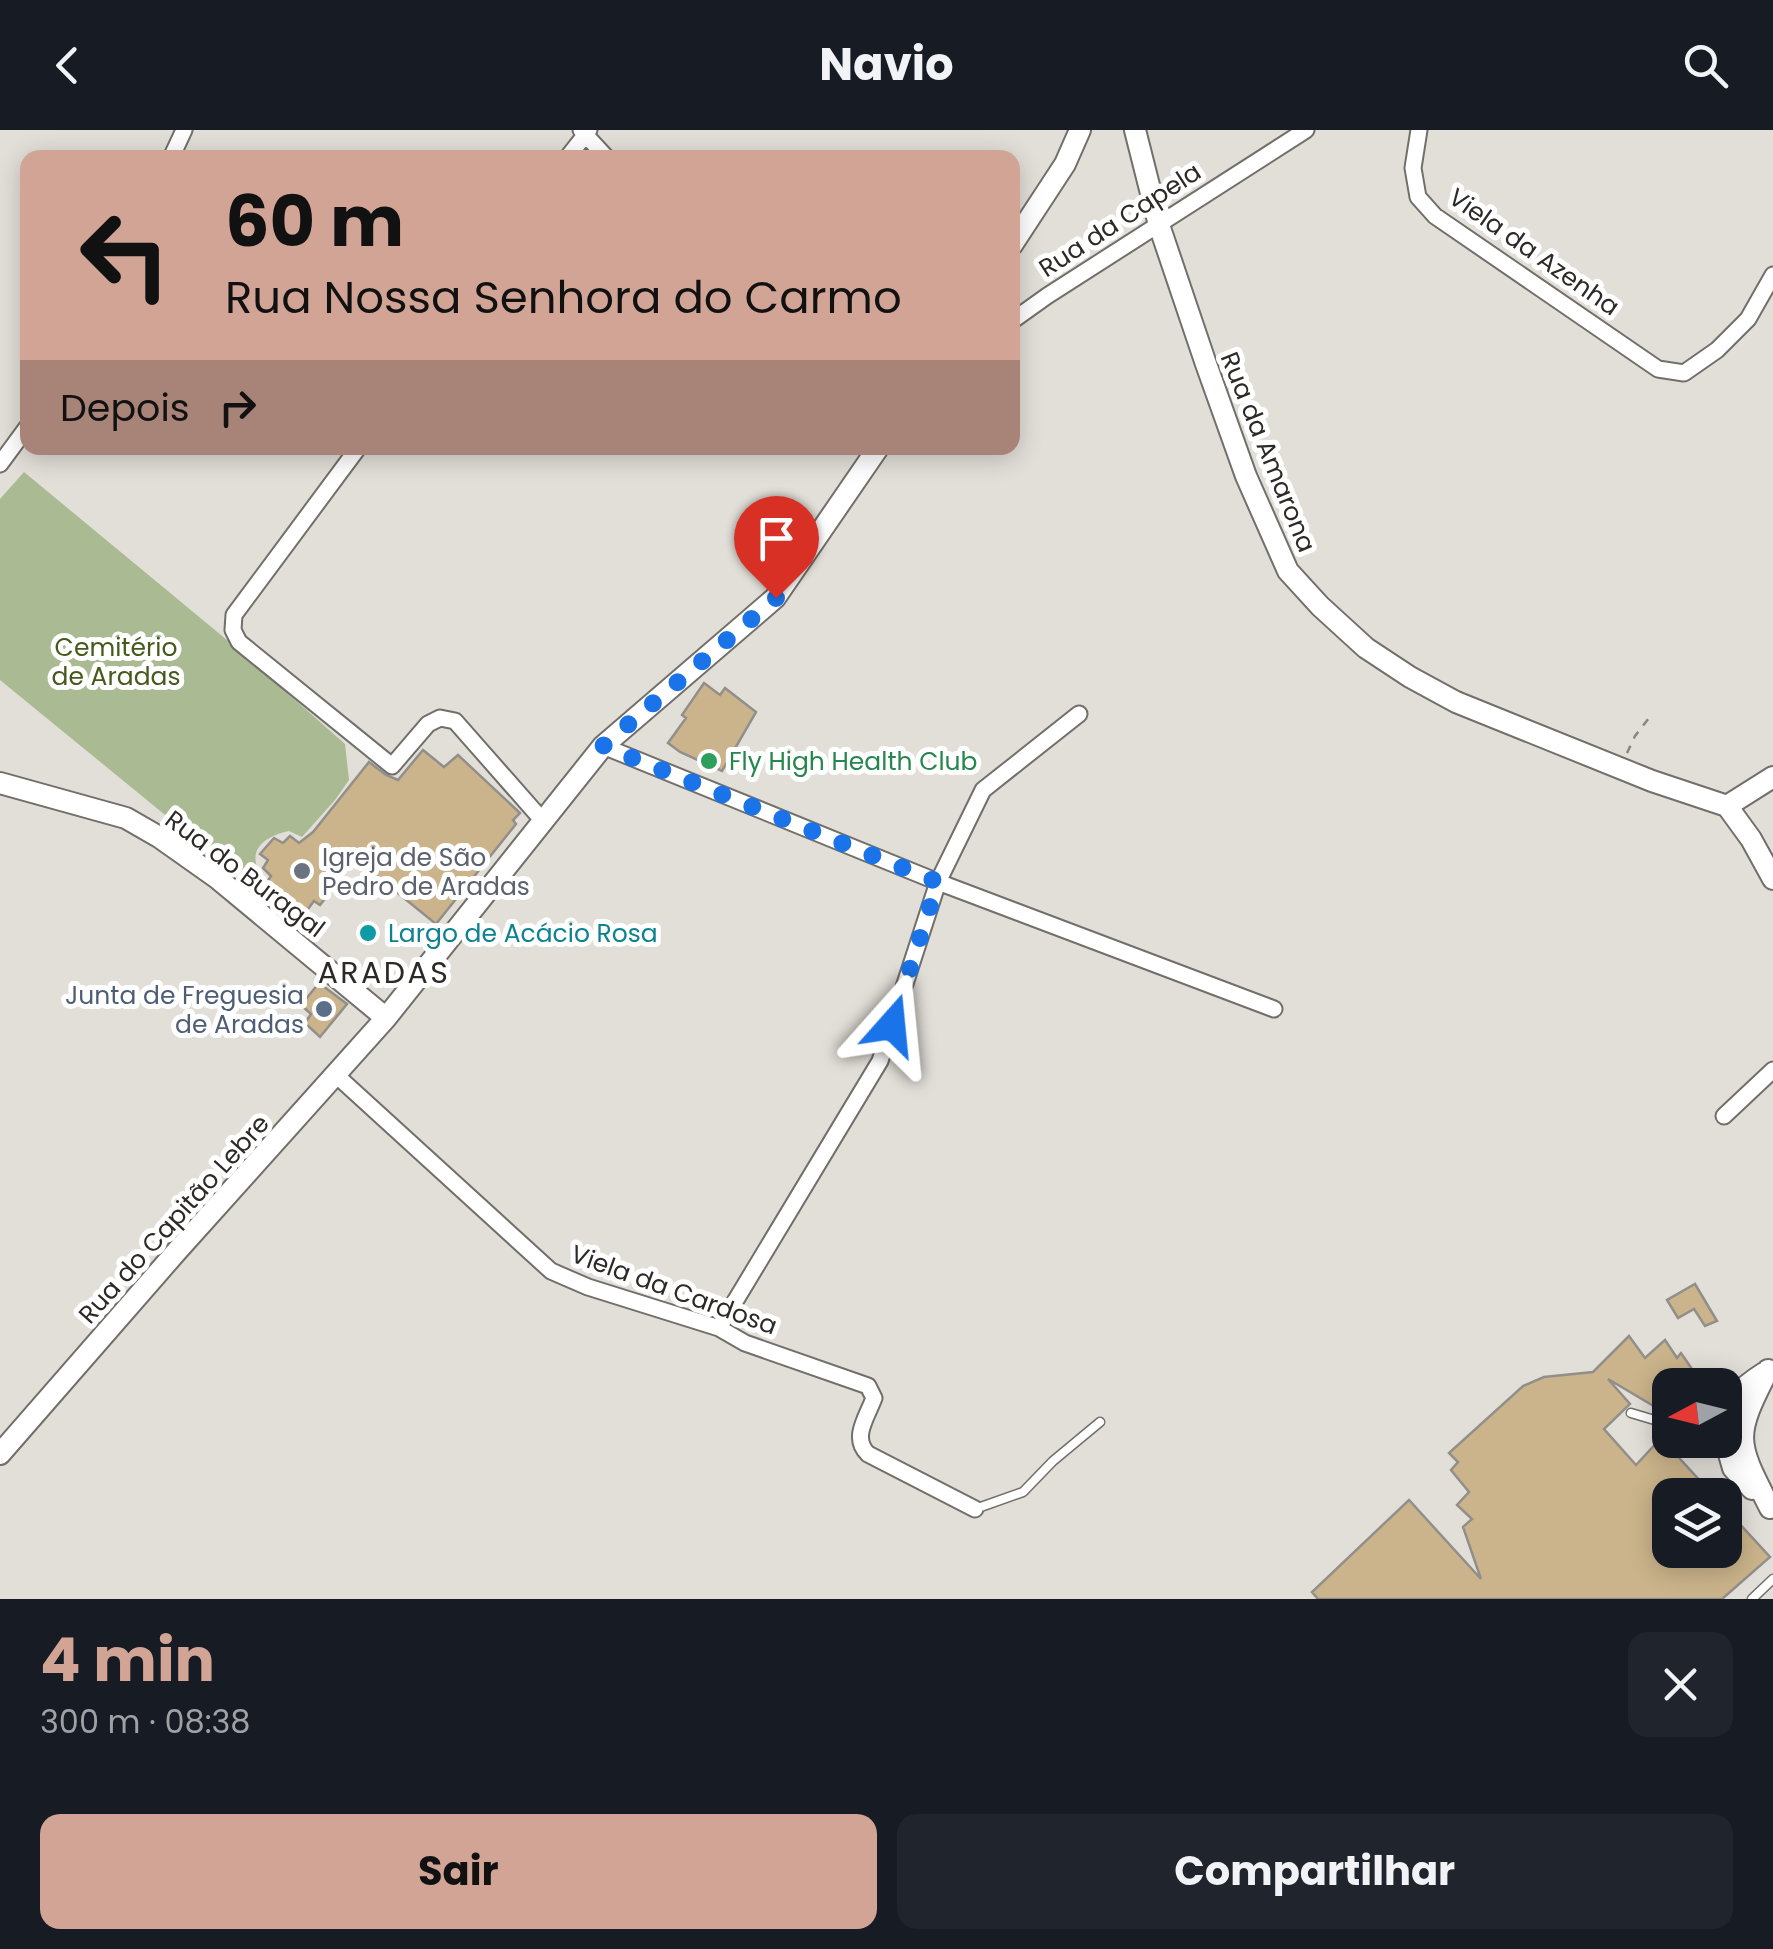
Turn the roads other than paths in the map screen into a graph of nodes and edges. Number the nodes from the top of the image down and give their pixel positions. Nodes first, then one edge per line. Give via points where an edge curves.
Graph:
1 (1080, 130) edge
2 (1135, 130) edge
3 (1306, 130) edge
4 (1418, 130) edge
5 (1158, 225) junction
6 (1020, 233) edge
7 (1773, 275) edge
8 (1020, 315) edge
9 (20, 437) edge
10 (353, 455) edge
11 (873, 455) edge
12 (0, 464) edge
13 (1079, 714) dead end
14 (603, 746) junction
15 (1773, 777) edge
16 (0, 783) edge
17 (1728, 806) junction
18 (543, 821) junction
19 (1773, 879) edge
20 (938, 882) junction
21 (1274, 1010) dead end
22 (386, 1018) junction
23 (1773, 1070) edge
24 (336, 1075) junction
25 (1724, 1116) dead end
26 (719, 1328) junction
27 (1770, 1368) edge
28 (1742, 1388) edge
29 (1631, 1413) dead end
30 (1652, 1419) edge
31 (1100, 1422) dead end
32 (0, 1454) edge
33 (1730, 1458) edge
34 (976, 1509) joint
35 (1771, 1510) edge
36 (1773, 1578) edge
37 (1752, 1599) edge

1 - 6 street via 1066,164
2 - 5 street, Rua da Amarona
3 - 5 street, Rua da Capela
4 - 7 street, Viela da Azenha via 1418,198 1435,216 1658,369 1684,373 1717,350 1748,319
5 - 8 street, Rua da Capela
5 - 17 street, Rua da Amarona via 1246,476 1288,570 1320,606 1366,648 1456,702
9 - 12 street
10 - 18 street via 234,615 238,642 392,766 428,724 455,721
11 - 14 street via 776,598
13 - 20 street via 983,790
14 - 18 street
14 - 20 street
15 - 17 street
16 - 22 street, Rua do Buragal via 126,818 159,837
17 - 19 street
18 - 22 street
20 - 21 street
20 - 26 street via 880,1061
22 - 24 street, Rua do Capitão Lebre
23 - 25 street
24 - 26 street, Viela da Cardosa via 551,1271
24 - 32 street, Rua do Capitão Lebre
26 - 34 street, Viela da Cardosa via 868,1386 874,1398 858,1438 861,1448
27 - 28 street
27 - 35 street via 1742,1432 1746,1460
29 - 30 lane
31 - 34 lane via 1023,1492
33 - 35 street
36 - 37 lane

